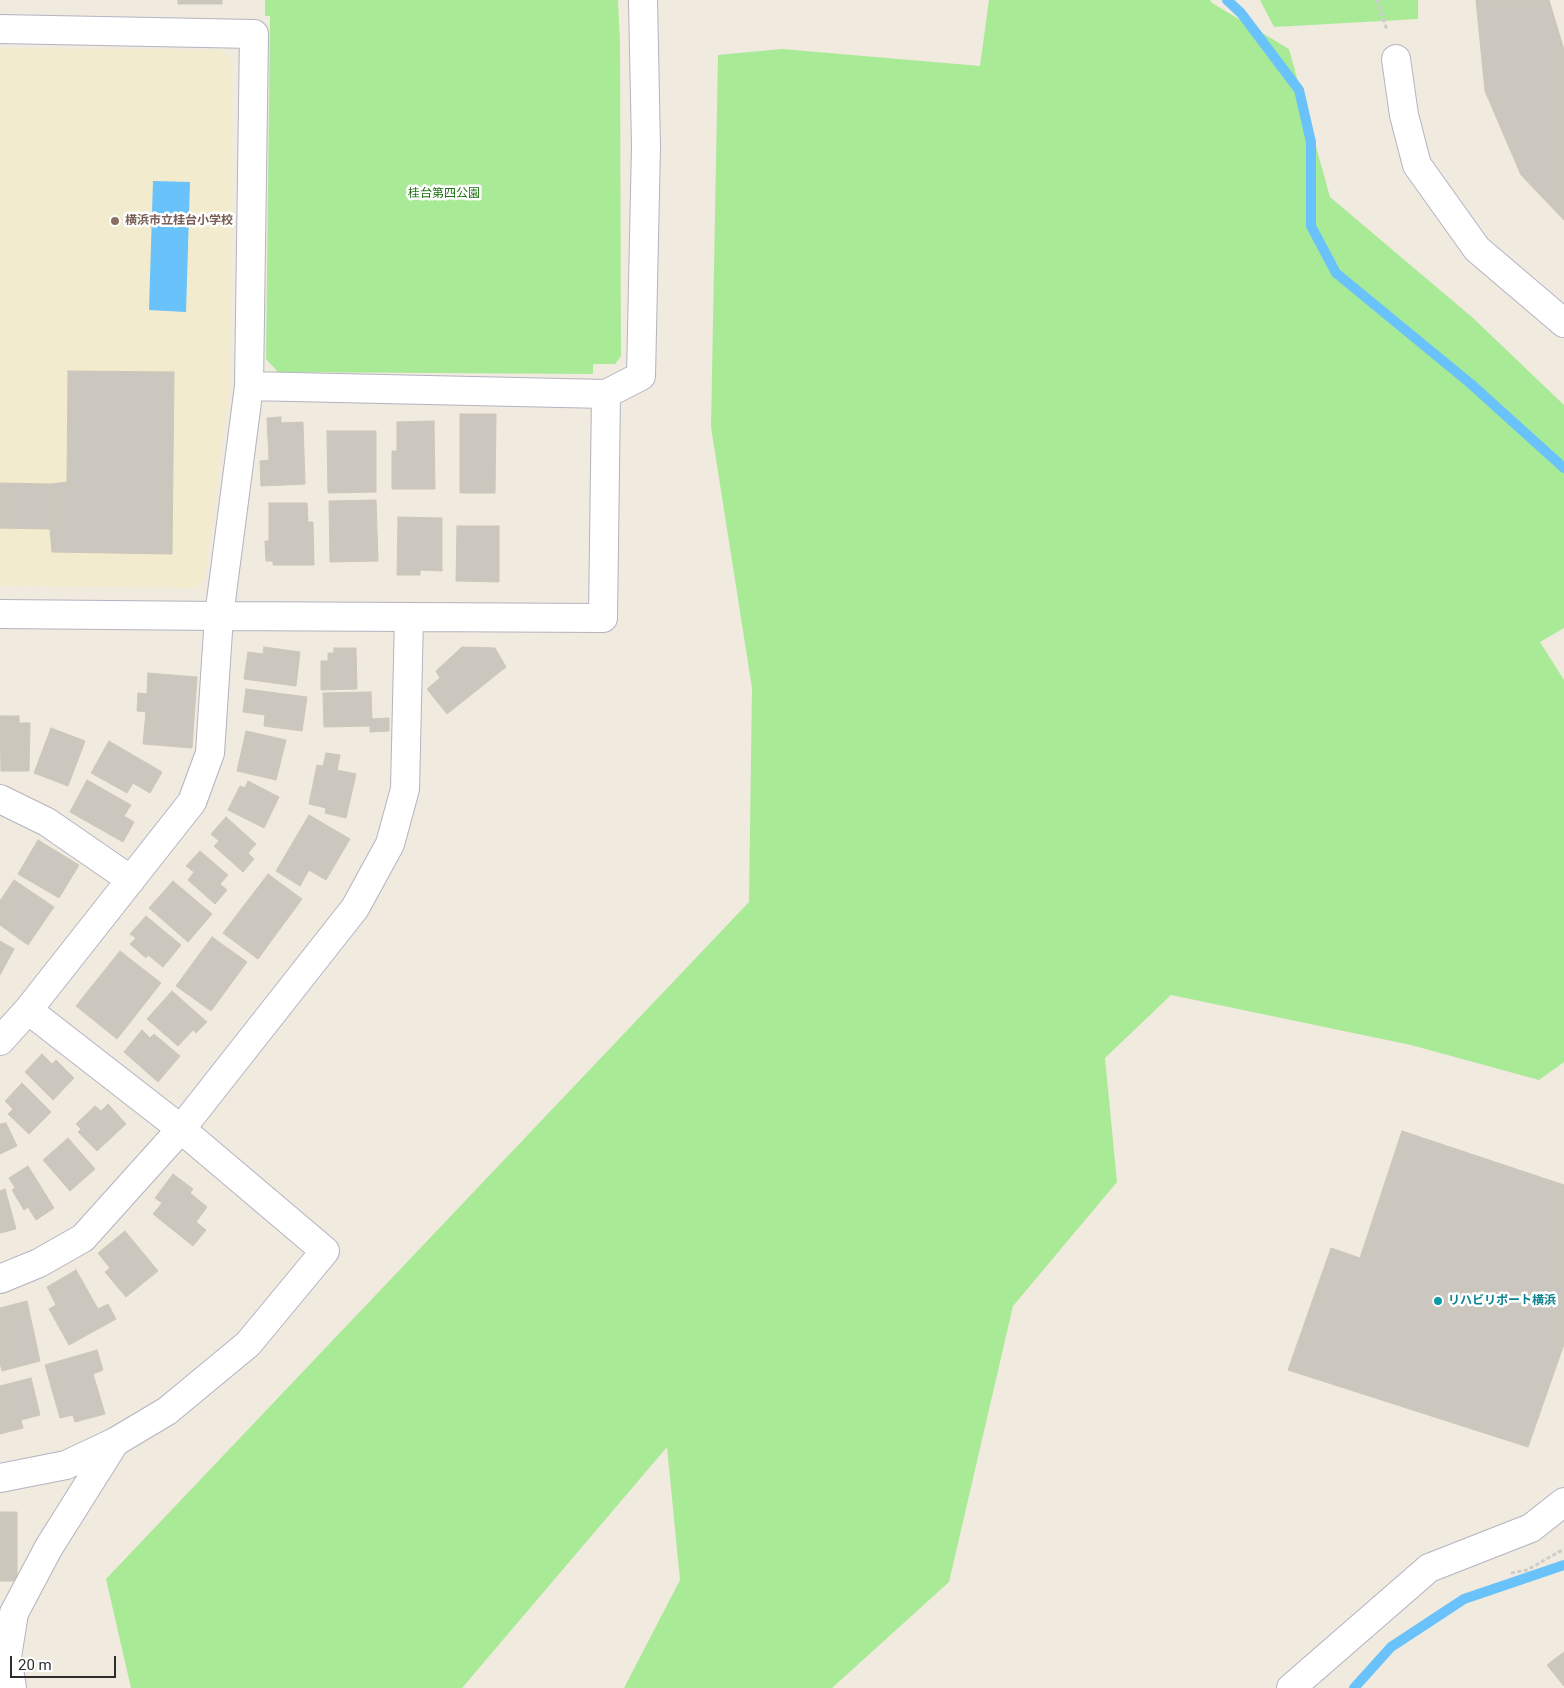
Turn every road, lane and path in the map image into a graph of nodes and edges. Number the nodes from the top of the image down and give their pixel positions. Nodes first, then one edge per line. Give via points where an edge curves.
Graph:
1 (643, 0) edge
2 (0, 29) edge
3 (1396, 59) dead end
4 (1564, 322) edge
5 (249, 386) junction
6 (606, 394) junction
7 (0, 614) edge
8 (219, 616) junction
9 (409, 617) junction
10 (0, 799) edge
11 (131, 880) junction
12 (28, 1010) junction
13 (0, 1041) edge
14 (181, 1129) junction
15 (0, 1279) edge
16 (115, 1442) junction
17 (0, 1478) edge
18 (1564, 1502) edge
19 (1564, 1549) edge
20 (1509, 1573) dead end
21 (12, 1688) edge
22 (1291, 1688) edge

1 - 6 street via 646,146 642,376
2 - 5 street via 254,34
3 - 4 street via 1404,115 1417,165 1477,249
5 - 6 street
5 - 8 street
6 - 9 street via 603,618
7 - 8 street
8 - 9 street
8 - 11 street via 210,753 192,802
9 - 14 street via 405,789 390,844 355,908
10 - 11 street via 47,822
11 - 12 street
12 - 13 street
12 - 14 street
14 - 15 street via 84,1238 39,1263
14 - 16 street via 325,1251 248,1344 167,1411
16 - 17 street via 66,1465
16 - 21 street via 50,1547 14,1613 7,1657
18 - 22 street via 1531,1528 1429,1568
19 - 20 path via 1527,1570

